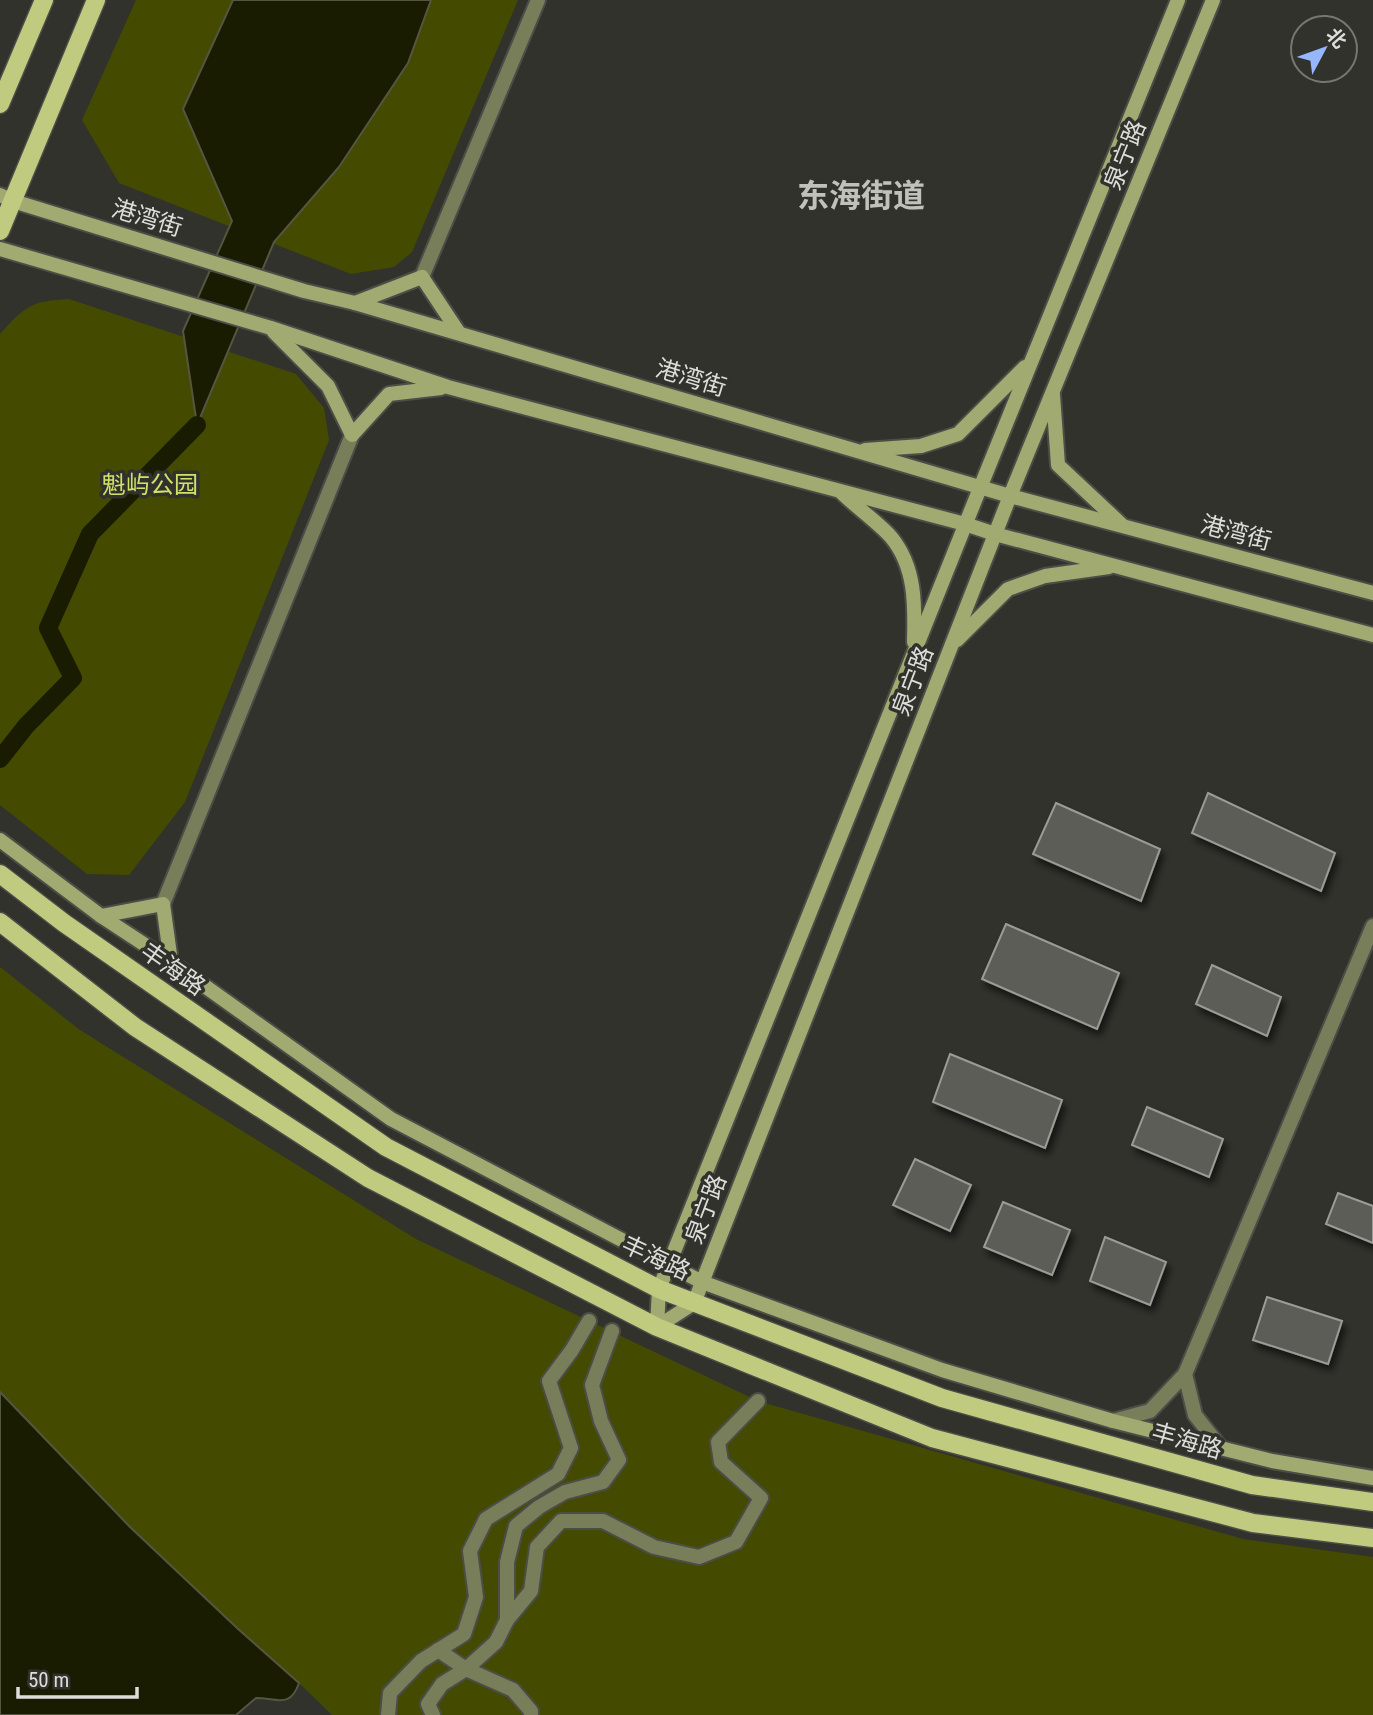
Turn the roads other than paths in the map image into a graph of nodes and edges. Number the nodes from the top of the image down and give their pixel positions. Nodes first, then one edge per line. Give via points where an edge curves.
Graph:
1 (44, 0) edge
2 (96, 0) edge
3 (538, 0) edge
4 (1178, 0) edge
5 (1213, 0) edge
6 (0, 104) edge
7 (6, 198) edge
8 (0, 231) edge
9 (0, 249) edge
10 (422, 277) junction
11 (355, 303) junction
12 (267, 327) junction
13 (459, 333) junction
14 (1031, 362) junction
15 (448, 387) junction
16 (1052, 393) junction
17 (352, 435) junction
18 (853, 450) junction
19 (979, 488) junction
20 (838, 490) junction
21 (1010, 496) junction
22 (965, 524) junction
23 (1124, 526) junction
24 (995, 534) junction
25 (1116, 566) junction
26 (1373, 593) edge
27 (1373, 635) edge
28 (951, 646) junction
29 (914, 650) junction
30 (0, 840) edge
31 (0, 874) edge
32 (163, 904) junction
33 (101, 916) junction
34 (0, 922) edge
35 (1373, 926) edge
36 (171, 962) junction
37 (669, 1264) junction
38 (702, 1282) junction
39 (659, 1289) junction
40 (694, 1303) junction
41 (589, 1321) dead end
42 (657, 1327) junction
43 (612, 1331) dead end
44 (1185, 1374) junction
45 (758, 1401) dead end
46 (1113, 1421) junction
47 (1220, 1448) junction
48 (1373, 1478) edge
49 (1373, 1502) edge
50 (1373, 1538) edge
51 (507, 1620) junction
52 (438, 1650) junction
53 (466, 1669) junction
54 (388, 1715) edge
55 (433, 1715) edge
56 (531, 1715) edge

1 - 6 main road
2 - 7 main road
3 - 10 street
4 - 14 street, 泉宁路
5 - 16 street, 泉宁路
7 - 8 main road
7 - 11 street, 港湾街
9 - 12 street
10 - 11 street
10 - 13 street
11 - 13 street, 港湾街
12 - 15 street
12 - 17 street via 328,387
13 - 18 street, 港湾街
14 - 18 street via 958,433 921,446
14 - 19 street, 泉宁路
15 - 17 street via 389,394
15 - 20 street
16 - 21 street, 泉宁路
16 - 23 street via 1058,466
17 - 32 street
18 - 19 street, 港湾街
19 - 21 street, 港湾街
19 - 22 street, 泉宁路
20 - 22 street
20 - 29 street via 891,538 906,564 915,600
21 - 23 street, 港湾街
21 - 24 street, 泉宁路
22 - 24 street
22 - 29 street, 泉宁路
23 - 26 street, 港湾街
24 - 25 street
24 - 28 street, 泉宁路
25 - 27 street
25 - 28 street via 1045,576 1008,589
28 - 38 street, 泉宁路
29 - 37 street, 泉宁路
30 - 33 street
31 - 39 main road, 丰海路 via 386,1147
32 - 33 street
32 - 36 street
33 - 36 street
34 - 42 main road via 135,1027 368,1178
35 - 44 street
36 - 37 street via 391,1119
37 - 38 street
37 - 39 street, 泉宁路
38 - 40 street, 泉宁路
38 - 46 street via 942,1370
39 - 40 main road, 丰海路
39 - 42 street, 泉宁路
40 - 42 street
40 - 49 main road, 丰海路 via 942,1398 1252,1485
41 - 52 street via 550,1381 570,1448 558,1474 486,1519 470,1551 476,1597 464,1634
42 - 50 main road via 932,1438 1253,1523
43 - 51 street via 592,1385 601,1421 620,1460 603,1482 565,1492 516,1526 507,1562
44 - 46 street via 1150,1411
44 - 47 street via 1195,1415
45 - 51 street via 718,1442 721,1462 761,1498 736,1542 699,1557 654,1547 603,1521 561,1521 537,1547 531,1591
46 - 47 street
47 - 48 street
51 - 53 street via 496,1643
52 - 53 street
52 - 54 street via 390,1693
53 - 55 street via 442,1684 428,1704
53 - 56 street via 513,1690

